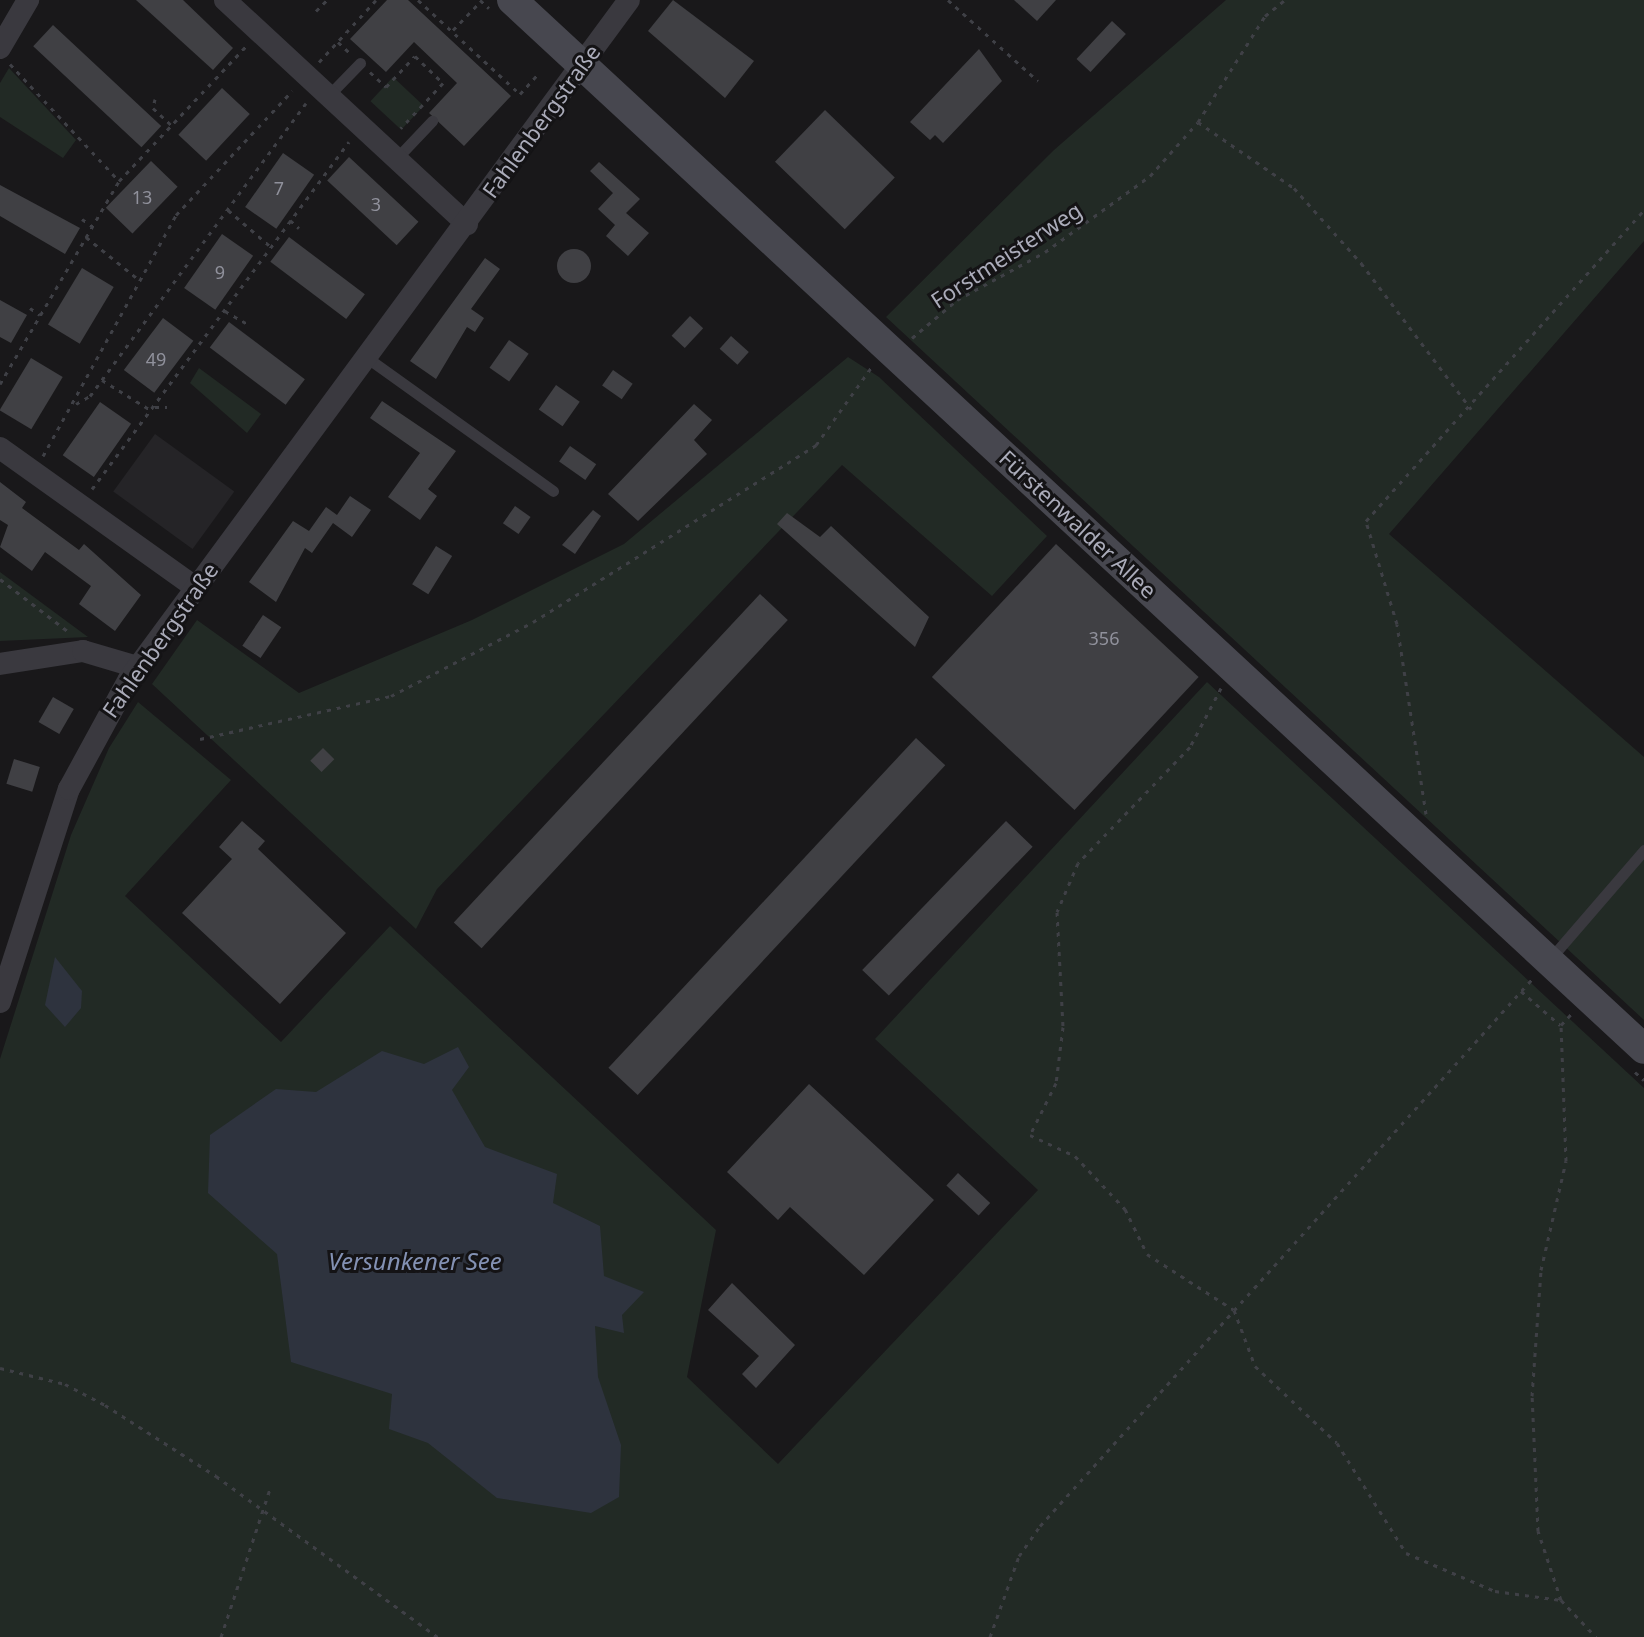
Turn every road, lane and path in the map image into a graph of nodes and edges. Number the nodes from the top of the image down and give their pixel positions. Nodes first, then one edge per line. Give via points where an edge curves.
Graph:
1 (28, 0) edge
2 (225, 0) edge
3 (327, 0) edge
4 (376, 0) edge
5 (418, 0) edge
6 (512, 0) edge
7 (629, 0) edge
8 (948, 0) edge
9 (1285, 0) edge
10 (481, 1) edge
11 (316, 11) dead end
12 (452, 31) junction
13 (259, 32) junction
14 (337, 41) junction
15 (0, 48) edge
16 (0, 58) edge
17 (360, 63) junction
18 (582, 64) junction
19 (538, 74) dead end
20 (1038, 81) dead end
21 (318, 86) junction
22 (155, 99) dead end
23 (432, 121) dead end
24 (1198, 122) junction
25 (172, 126) junction
26 (362, 128) junction
27 (401, 128) dead end
28 (395, 160) junction
29 (119, 181) junction
30 (228, 210) junction
31 (1644, 210) edge
32 (82, 219) dead end
33 (289, 220) junction
34 (467, 224) junction
35 (92, 226) junction
36 (299, 228) dead end
37 (86, 237) junction
38 (271, 247) junction
39 (138, 279) junction
40 (30, 308) dead end
41 (225, 311) junction
42 (41, 315) junction
43 (249, 325) dead end
44 (895, 354) junction
45 (366, 357) junction
46 (102, 380) junction
47 (0, 384) edge
48 (76, 404) junction
49 (167, 407) dead end
50 (153, 409) junction
51 (1471, 409) junction
52 (0, 448) edge
53 (33, 471) junction
54 (553, 491) dead end
55 (81, 506) junction
56 (0, 579) edge
57 (196, 588) junction
58 (83, 651) junction
59 (0, 664) edge
60 (137, 667) junction
61 (1221, 688) dead end
62 (200, 739) dead end
63 (1428, 828) dead end
64 (1644, 850) edge
65 (1549, 960) junction
66 (1521, 991) junction
67 (0, 1002) edge
68 (1572, 1013) dead end
69 (1561, 1025) junction
70 (1644, 1049) edge
71 (1234, 1310) junction
72 (0, 1368) edge
73 (271, 1486) dead end
74 (259, 1510) junction
75 (1561, 1600) junction
76 (221, 1637) edge
77 (438, 1637) edge
78 (990, 1637) edge
79 (1596, 1637) edge

1 - 15 street
2 - 13 street
3 - 11 path
4 - 14 path
5 - 12 path
6 - 18 main road, Fürstenwalder Allee
7 - 18 street, Fahlenbergstraße
8 - 20 path
9 - 24 path, Forstmeisterweg via 1265,16
10 - 12 path
12 - 19 path via 520,94
13 - 21 street
13 - 25 path
14 - 17 path
14 - 21 path
16 - 29 path
17 - 21 lane
17 - 27 path via 386,87 415,56 443,83
18 - 34 street, Fahlenbergstraße
18 - 44 main road, Fürstenwalder Allee
21 - 26 street
21 - 30 path
21 - 39 path via 176,215
22 - 25 path via 153,108
23 - 28 lane
24 - 44 path, Forstmeisterweg via 1150,176 1045,252 957,300
24 - 51 path via 1294,188 1361,263
25 - 29 path
26 - 28 street
26 - 33 path
28 - 34 street
29 - 35 path
30 - 38 path
30 - 46 path
31 - 51 path
32 - 35 path
33 - 36 path
33 - 38 path
34 - 45 street, Fahlenbergstraße
35 - 37 path
37 - 39 path
37 - 42 path
38 - 41 path
39 - 48 path via 76,385
40 - 42 path
41 - 43 path
41 - 50 path
42 - 47 path
44 - 62 path, Forstmeisterweg via 873,364 816,445 533,622 391,696
44 - 65 main road, Fürstenwalder Allee
45 - 54 lane
45 - 57 street, Fahlenbergstraße
46 - 48 path
46 - 50 path
48 - 53 path
49 - 50 path
50 - 55 path
51 - 63 path via 1366,521 1397,624
52 - 53 street
53 - 55 street
55 - 57 street
56 - 58 path via 68,630
57 - 60 street, Fahlenbergstraße
58 - 59 street
58 - 60 street
60 - 67 street, Fahlenbergstraße via 69,789
61 - 71 path via 1190,747 1078,863 1057,912 1063,1027 1056,1083 1030,1135 1075,1156 1125,1209 1147,1254
64 - 65 lane
65 - 66 path
65 - 70 main road, Fürstenwalder Allee
66 - 69 path
66 - 71 path
68 - 69 path
69 - 75 path via 1566,1161 1541,1270 1532,1396 1538,1531
71 - 75 path via 1255,1366 1337,1443 1406,1553 1495,1591
71 - 78 path via 1040,1526 1019,1556
72 - 74 path via 65,1384 105,1405
73 - 74 path
74 - 76 path
74 - 77 path
75 - 79 path

